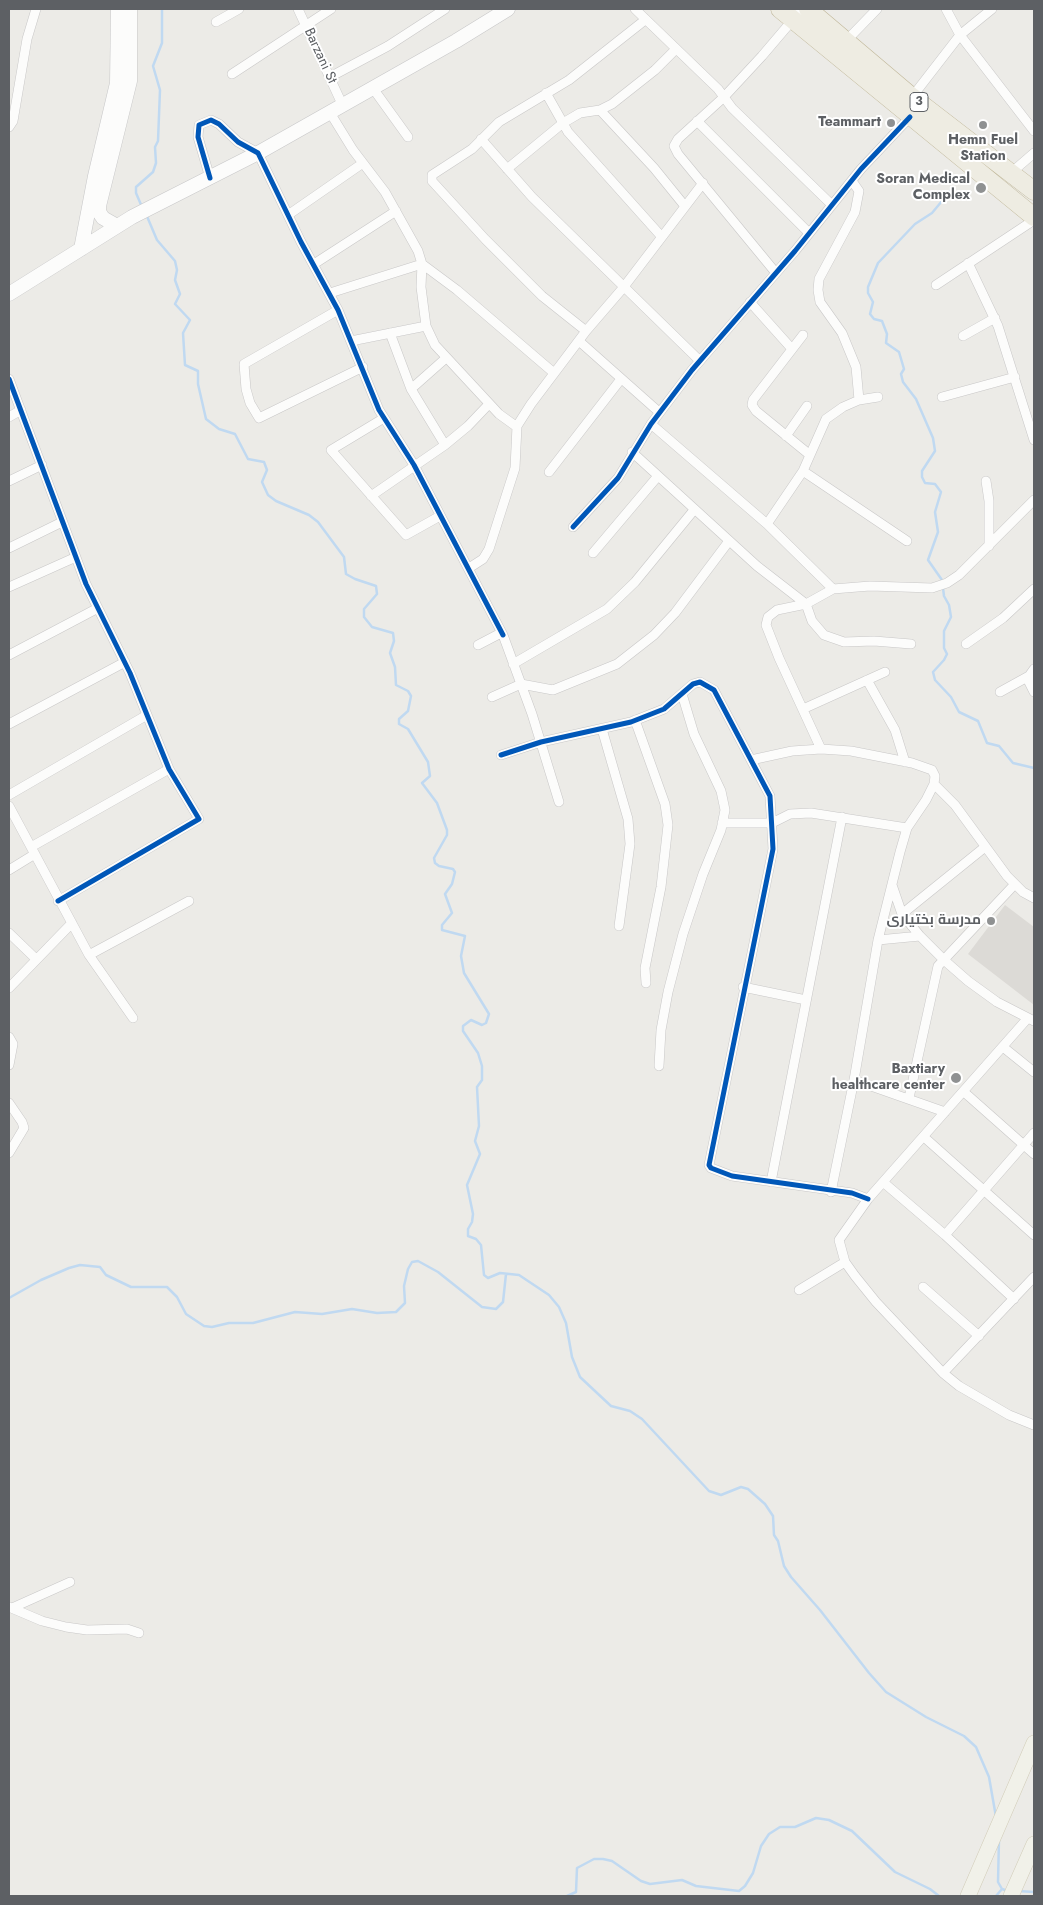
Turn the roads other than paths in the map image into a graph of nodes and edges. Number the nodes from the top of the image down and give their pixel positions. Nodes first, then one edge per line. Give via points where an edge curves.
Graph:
1 (36, 9) edge
2 (118, 9) edge
3 (130, 9) edge
4 (239, 9) edge
5 (298, 9) edge
6 (331, 9) edge
7 (445, 9) edge
8 (508, 9) edge
9 (635, 9) edge
10 (808, 9) edge
11 (877, 9) edge
12 (946, 9) edge
13 (992, 9) edge
14 (792, 12) edge
15 (645, 20) junction
16 (216, 22) dead end
17 (305, 26) junction
18 (960, 35) junction
19 (846, 41) junction
20 (675, 50) junction
21 (232, 74) dead end
22 (330, 77) junction
23 (372, 86) junction
24 (546, 93) junction
25 (912, 96) junction
26 (724, 97) junction
27 (342, 104) junction
28 (600, 110) junction
29 (330, 111) junction
30 (910, 117) junction
31 (697, 121) junction
32 (563, 123) junction
33 (9, 127) edge
34 (1034, 131) edge
35 (408, 138) dead end
36 (481, 139) junction
37 (258, 153) junction
38 (1034, 154) edge
39 (363, 163) junction
40 (507, 169) junction
41 (1012, 172) junction
42 (210, 178) junction
43 (852, 181) junction
44 (703, 183) junction
45 (1034, 191) edge
46 (94, 205) junction
47 (684, 205) junction
48 (832, 205) junction
49 (396, 211) junction
50 (288, 215) junction
51 (1034, 218) edge
52 (117, 226) junction
53 (809, 233) junction
54 (661, 236) junction
55 (81, 249) junction
56 (968, 263) junction
57 (314, 264) junction
58 (422, 264) junction
59 (776, 274) junction
60 (936, 285) dead end
61 (623, 288) junction
62 (330, 293) junction
63 (9, 294) edge
64 (750, 302) junction
65 (338, 310) junction
66 (994, 318) junction
67 (426, 326) junction
68 (586, 331) junction
69 (390, 333) junction
70 (803, 335) dead end
71 (963, 336) dead end
72 (351, 341) junction
73 (580, 341) junction
74 (792, 348) junction
75 (446, 358) junction
76 (700, 361) junction
77 (363, 367) junction
78 (554, 373) junction
79 (1015, 377) junction
80 (9, 378) edge
81 (621, 379) junction
82 (411, 389) junction
83 (878, 397) dead end
84 (942, 397) dead end
85 (859, 400) junction
86 (489, 404) junction
87 (807, 406) dead end
88 (1030, 409) edge
89 (21, 410) junction
90 (659, 412) junction
91 (9, 417) edge
92 (384, 418) junction
93 (651, 424) junction
94 (517, 427) junction
95 (786, 436) junction
96 (1034, 440) edge
97 (445, 446) junction
98 (632, 452) junction
99 (810, 455) junction
100 (42, 465) junction
101 (414, 465) junction
102 (803, 471) junction
103 (550, 472) dead end
104 (658, 476) junction
105 (986, 481) dead end
106 (9, 482) edge
107 (370, 496) junction
108 (1034, 500) edge
109 (694, 510) junction
110 (440, 516) junction
111 (62, 522) junction
112 (767, 524) junction
113 (573, 527) dead end
114 (729, 541) junction
115 (907, 541) dead end
116 (989, 546) junction
117 (9, 548) edge
118 (593, 553) dead end
119 (76, 557) junction
120 (469, 568) junction
121 (9, 587) edge
122 (833, 589) junction
123 (1034, 589) edge
124 (806, 604) junction
125 (98, 608) junction
126 (503, 635) junction
127 (911, 644) dead end
128 (966, 644) dead end
129 (478, 645) dead end
130 (9, 655) edge
131 (125, 662) junction
132 (513, 664) junction
133 (885, 672) dead end
134 (1032, 672) edge
135 (867, 680) junction
136 (521, 684) junction
137 (1000, 692) dead end
138 (1034, 692) edge
139 (682, 694) junction
140 (492, 697) dead end
141 (803, 709) junction
142 (147, 714) junction
143 (635, 720) junction
144 (9, 724) edge
145 (602, 729) junction
146 (540, 742) junction
147 (821, 749) junction
148 (501, 755) dead end
149 (752, 760) junction
150 (905, 762) junction
151 (169, 769) junction
152 (934, 784) junction
153 (9, 794) edge
154 (559, 802) dead end
155 (9, 806) edge
156 (842, 817) junction
157 (722, 823) junction
158 (772, 823) junction
159 (907, 828) junction
160 (985, 848) junction
161 (33, 851) junction
162 (9, 870) edge
163 (1015, 884) junction
164 (892, 885) junction
165 (1034, 898) edge
166 (58, 901) junction
167 (190, 901) dead end
168 (902, 914) junction
169 (72, 923) junction
170 (619, 926) dead end
171 (9, 933) edge
172 (920, 936) junction
173 (878, 940) junction
174 (90, 955) junction
175 (36, 960) junction
176 (944, 960) junction
177 (646, 983) dead end
178 (743, 987) junction
179 (9, 988) edge
180 (806, 1000) junction
181 (133, 1018) dead end
182 (1031, 1020) edge
183 (9, 1037) edge
184 (1003, 1047) junction
185 (9, 1065) edge
186 (659, 1066) dead end
187 (1034, 1072) edge
188 (854, 1080) junction
189 (964, 1092) junction
190 (909, 1098) junction
191 (9, 1102) edge
192 (945, 1112) junction
193 (1034, 1133) edge
194 (924, 1138) junction
195 (1023, 1145) junction
196 (9, 1153) edge
197 (1034, 1154) edge
198 (770, 1182) junction
199 (883, 1182) junction
200 (831, 1192) junction
201 (983, 1192) junction
202 (868, 1198) junction
203 (945, 1235) junction
204 (1034, 1235) edge
205 (845, 1262) junction
206 (1034, 1277) edge
207 (923, 1287) dead end
208 (799, 1290) dead end
209 (1014, 1299) junction
210 (979, 1336) junction
211 (942, 1373) junction
212 (1034, 1425) edge
213 (70, 1582) dead end
214 (10, 1607) edge
215 (139, 1633) dead end
216 (1034, 1744) edge
217 (1034, 1844) edge
218 (968, 1896) edge
219 (1011, 1896) edge

1 - 33 street via 27,39 13,121
2 - 46 street via 117,83
3 - 46 street via 130,82
4 - 16 street
5 - 17 street, Barzani St
6 - 17 street
7 - 22 street via 388,46
8 - 23 street
9 - 15 street
10 - 19 highway, 3
11 - 19 street
12 - 18 street
13 - 18 street
14 - 26 street
14 - 30 highway, 3
15 - 20 street
15 - 24 street via 569,80
17 - 21 street
17 - 22 street, Barzani St
18 - 25 street
18 - 34 street
19 - 25 highway, 3
20 - 26 street
20 - 28 street via 655,70
22 - 27 street, Barzani St
23 - 27 street
23 - 35 street
24 - 32 street
24 - 36 street via 499,122
25 - 41 highway, 3
26 - 31 street
26 - 48 street
27 - 29 street
28 - 32 street via 580,112
28 - 47 street
29 - 37 street
29 - 39 street
30 - 43 street
30 - 51 highway, 3
31 - 44 street via 674,146
31 - 53 street
32 - 40 street
32 - 54 street
36 - 40 street
36 - 68 street via 432,175 432,181 542,296
37 - 42 street
37 - 42 street via 211,120 199,125 198,136
37 - 50 street
38 - 41 street
39 - 49 street
39 - 50 street
40 - 61 street
41 - 45 highway, 3
42 - 52 street
43 - 48 street
43 - 85 street via 859,191 855,212 819,279 818,290 820,302 842,333 856,367
44 - 47 street
44 - 59 street
46 - 52 street via 103,218
46 - 55 street
47 - 54 street
48 - 53 street
49 - 57 street
49 - 58 street
50 - 57 street
51 - 56 street
52 - 55 street
53 - 59 street
54 - 61 street
55 - 63 street
56 - 60 street
56 - 66 street
57 - 62 street
58 - 62 street
58 - 67 street
58 - 78 street
59 - 64 street
61 - 68 street
61 - 76 street
62 - 65 street
64 - 74 street
64 - 76 street
65 - 72 street
65 - 77 street via 244,364 250,403 259,418
66 - 71 street
66 - 79 street
67 - 69 street
67 - 75 street
68 - 73 street
69 - 72 street
69 - 82 street
70 - 74 street
72 - 77 street
73 - 78 street
73 - 81 street
74 - 95 street via 752,405
75 - 82 street
75 - 86 street
76 - 90 street
77 - 92 street
78 - 94 street
79 - 84 street
79 - 88 street
80 - 89 street
81 - 90 street
81 - 103 street
82 - 97 street
83 - 85 street
85 - 99 street via 826,419
86 - 94 street
86 - 97 street
87 - 95 street
88 - 96 street
89 - 91 street
89 - 100 street
90 - 93 street
92 - 101 street
92 - 107 street via 331,450
93 - 98 street
93 - 112 street
94 - 120 street via 515,468 489,549 483,559
95 - 99 street
97 - 101 street
98 - 104 street
98 - 113 street via 618,478
99 - 102 street
100 - 106 street
100 - 111 street
101 - 107 street
101 - 110 street
102 - 112 street
102 - 115 street
104 - 109 street
104 - 118 street
105 - 116 street
107 - 110 street via 406,535
108 - 116 street
109 - 114 street
109 - 132 street via 635,582 607,609
110 - 120 street
111 - 117 street
111 - 119 street
112 - 122 street
114 - 124 street
114 - 136 street via 675,613 633,653 617,664 553,690
116 - 122 street via 959,575 932,588 870,586
119 - 121 street
119 - 125 street
120 - 126 street
122 - 124 street
123 - 128 street via 1003,618
124 - 127 street via 812,621 824,635 834,640
124 - 141 street via 777,610 768,617 766,625
125 - 130 street
125 - 131 street
126 - 129 street
126 - 132 street
131 - 142 street
131 - 144 street
132 - 136 street
133 - 135 street
134 - 137 street
134 - 138 street via 1029,682
135 - 141 street
135 - 150 street via 895,730
136 - 140 street
136 - 146 street
139 - 143 street via 664,709
139 - 149 street via 700,682 714,690
139 - 157 street via 694,734 722,791 725,810
141 - 147 street
142 - 151 street
142 - 153 street
143 - 145 street
143 - 177 street via 665,804 668,825 661,887 645,968
145 - 146 street
145 - 170 street via 628,819 630,844
146 - 148 street
146 - 154 street
147 - 149 street via 792,751
147 - 150 street
149 - 158 street via 770,796
150 - 152 street via 932,770
151 - 161 street
151 - 166 street via 199,819
152 - 159 street
152 - 160 street via 955,805
155 - 161 street
156 - 158 street via 790,814
156 - 159 street
156 - 180 street
157 - 158 street
157 - 186 street via 682,934 661,1030
158 - 178 street via 773,849 769,874
159 - 164 street
160 - 163 street
160 - 168 street
161 - 162 street
161 - 166 street
163 - 165 street
163 - 176 street
164 - 168 street
164 - 173 street
166 - 169 street
167 - 174 street
168 - 172 street
169 - 174 street
169 - 175 street
171 - 175 street
172 - 173 street
172 - 176 street
173 - 188 street
174 - 181 street
175 - 179 street
176 - 182 street via 975,986
176 - 190 street via 938,966
178 - 180 street
178 - 198 street via 709,1165 732,1176
180 - 198 street
182 - 184 street
183 - 185 street via 14,1044
184 - 187 street
184 - 189 street
188 - 190 street
188 - 200 street
189 - 192 street
189 - 195 street
190 - 192 street
191 - 196 street via 24,1128
192 - 194 street
193 - 195 street
194 - 199 street
194 - 201 street
195 - 197 street
195 - 201 street
198 - 200 street
199 - 202 street
199 - 203 street
200 - 202 street
201 - 203 street
201 - 204 street
202 - 205 street via 839,1240
203 - 209 street
205 - 208 street
205 - 211 street via 876,1302
206 - 209 street
207 - 210 street
209 - 210 street
210 - 211 street
211 - 212 street via 1009,1415
213 - 214 street
214 - 215 street via 66,1627 127,1629
216 - 218 main road
217 - 219 main road

